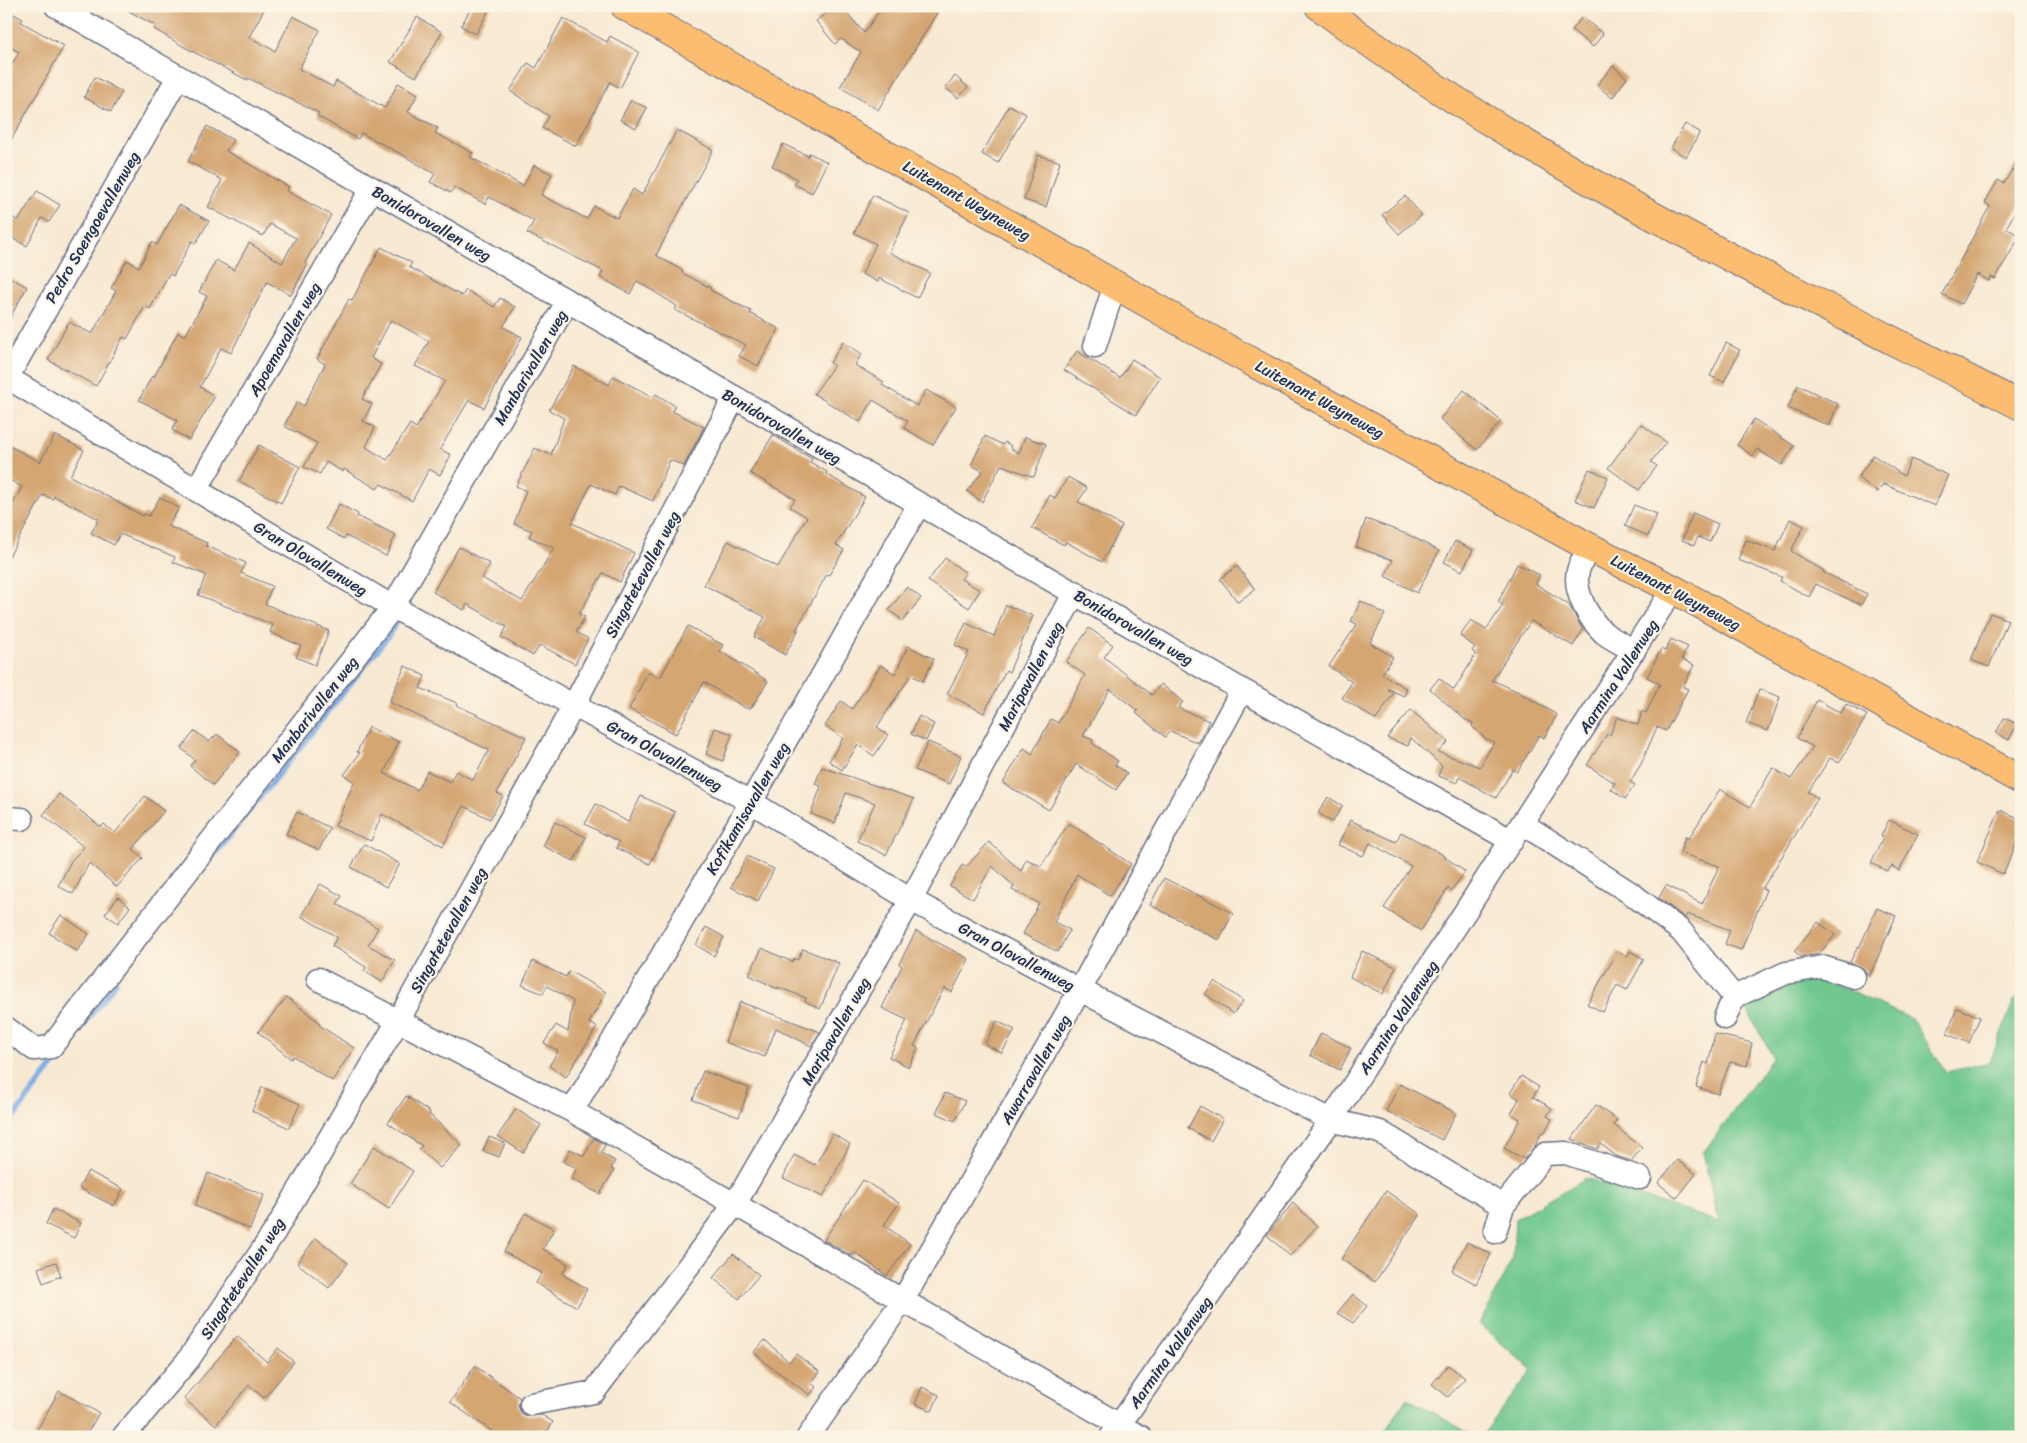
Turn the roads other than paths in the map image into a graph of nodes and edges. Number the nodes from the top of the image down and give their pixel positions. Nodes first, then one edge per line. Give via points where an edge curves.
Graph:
1 (56, 6) edge
2 (625, 6) edge
3 (1319, 6) edge
4 (178, 77) junction
5 (372, 188) junction
6 (1115, 284) junction
7 (567, 302) junction
8 (1095, 346) dead end
9 (7, 377) edge
10 (734, 398) junction
11 (2021, 406) edge
12 (196, 490) junction
13 (919, 504) junction
14 (1589, 547) junction
15 (1673, 589) junction
16 (1075, 592) junction
17 (393, 607) junction
18 (1634, 651) junction
19 (1242, 690) junction
20 (574, 705) junction
21 (2021, 780) edge
22 (751, 802) junction
23 (1517, 832) junction
24 (911, 900) junction
25 (1854, 977) dead end
26 (318, 979) dead end
27 (1080, 990) junction
28 (1734, 997) junction
29 (1725, 1018) dead end
30 (398, 1021) junction
31 (6, 1028) edge
32 (572, 1111) junction
33 (1331, 1120) junction
34 (1640, 1178) dead end
35 (736, 1204) junction
36 (1502, 1206) junction
37 (1494, 1232) dead end
38 (903, 1300) junction
39 (531, 1404) dead end
40 (1116, 1430) edge
41 (123, 1437) edge
42 (808, 1437) edge
43 (1141, 1437) edge

1 - 4 street, Bonidorovallen weg
2 - 6 main road, Luitenant Weyneweg
3 - 11 main road via 1472,112 1625,201
4 - 5 street, Bonidorovallen weg
4 - 9 street, Pedro Soengoevallenweg
5 - 7 street, Bonidorovallen weg
5 - 12 street, Apoemavallen weg
6 - 8 street
6 - 14 main road, Luitenant Weyneweg
7 - 10 street, Bonidorovallen weg
7 - 17 street, Manbarivallen weg
9 - 12 street, Gran Olovallenweg
10 - 13 street, Bonidorovallen weg
10 - 20 street, Singatetevallen weg
12 - 17 street, Gran Olovallenweg
13 - 16 street, Bonidorovallen weg
13 - 22 street, Kofikamisavallen weg
14 - 15 main road, Luitenant Weyneweg
14 - 18 street via 1578,569 1578,592 1604,633
15 - 18 street, Aarmina Vallenweg
15 - 21 main road, Luitenant Weyneweg
16 - 19 street, Bonidorovallen weg
16 - 24 street, Maripavallen weg
17 - 20 street, Gran Olovallenweg
17 - 31 street, Manbarivallen weg via 51,1047 34,1049
18 - 23 street, Aarmina Vallenweg
19 - 23 street, Bonidorovallen weg
19 - 27 street, Awarravallen weg
20 - 22 street, Gran Olovallenweg
20 - 30 street, Singatetevallen weg
22 - 24 street, Gran Olovallenweg
22 - 32 street, Kofikamisavallen weg
23 - 28 street, Bonidorovallen weg via 1632,894 1681,931
23 - 33 street, Aarmina Vallenweg
24 - 27 street, Gran Olovallenweg
24 - 35 street, Maripavallen weg
25 - 28 street via 1822,967 1786,973
26 - 30 street
27 - 33 street, Gran Olovallenweg
27 - 38 street, Awarravallen weg
28 - 29 street
30 - 32 street
30 - 41 street, Singatetevallen weg via 275,1231 188,1360
32 - 35 street
33 - 36 street, Gran Olovallenweg via 1380,1132
33 - 40 street, Aarmina Vallenweg
34 - 36 street via 1566,1153 1546,1154
35 - 38 street
35 - 39 street, Maripavallen weg via 594,1392
36 - 37 street
38 - 40 street
38 - 42 street, Awarravallen weg
40 - 43 street

